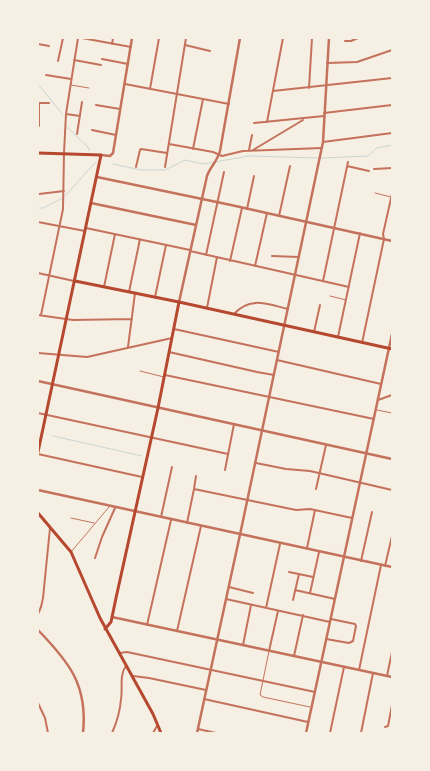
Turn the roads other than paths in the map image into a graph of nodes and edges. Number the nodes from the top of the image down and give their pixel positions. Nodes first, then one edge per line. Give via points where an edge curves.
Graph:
1 (63, 38) edge
2 (78, 38) edge
3 (82, 38) edge
4 (113, 38) edge
5 (132, 38) edge
6 (159, 38) edge
7 (186, 38) edge
8 (240, 38) edge
9 (283, 38) edge
10 (312, 38) edge
11 (328, 38) edge
12 (355, 38) edge
13 (358, 38) edge
14 (345, 41) dead end
15 (38, 44) edge
16 (112, 44) junction
17 (185, 45) junction
18 (49, 46) dead end
19 (131, 47) junction
20 (392, 50) edge
21 (210, 51) dead end
22 (102, 59) dead end
23 (74, 60) junction
24 (58, 61) dead end
25 (327, 63) junction
26 (128, 64) junction
27 (101, 65) dead end
28 (46, 75) dead end
29 (392, 78) edge
30 (71, 79) junction
31 (125, 84) junction
32 (326, 84) junction
33 (70, 85) junction
34 (89, 88) dead end
35 (309, 88) junction
36 (150, 89) junction
37 (273, 91) junction
38 (177, 94) junction
39 (203, 99) junction
40 (82, 102) dead end
41 (38, 103) edge
42 (49, 103) dead end
43 (229, 104) junction
44 (96, 105) dead end
45 (392, 105) edge
46 (120, 109) junction
47 (66, 114) junction
48 (324, 115) junction
49 (80, 116) junction
50 (304, 119) junction
51 (267, 122) junction
52 (254, 123) dead end
53 (39, 126) edge
54 (92, 130) dead end
55 (392, 133) edge
56 (77, 134) dead end
57 (116, 135) junction
58 (252, 135) dead end
59 (323, 142) junction
60 (169, 144) junction
61 (322, 148) junction
62 (193, 149) junction
63 (251, 150) junction
64 (38, 153) edge
65 (64, 153) junction
66 (167, 153) junction
67 (101, 155) junction
68 (219, 155) junction
69 (348, 162) dead end
70 (290, 166) dead end
71 (347, 166) junction
72 (165, 167) dead end
73 (136, 168) dead end
74 (392, 168) edge
75 (374, 169) dead end
76 (369, 171) dead end
77 (224, 172) dead end
78 (254, 176) dead end
79 (97, 177) junction
80 (64, 191) junction
81 (375, 193) dead end
82 (39, 194) dead end
83 (392, 194) edge
84 (391, 197) edge
85 (202, 199) junction
86 (218, 202) junction
87 (91, 203) junction
88 (242, 208) junction
89 (247, 209) junction
90 (267, 213) junction
91 (279, 216) junction
92 (38, 222) edge
93 (306, 222) junction
94 (196, 225) junction
95 (60, 226) junction
96 (334, 228) junction
97 (85, 230) junction
98 (360, 233) junction
99 (115, 234) junction
100 (140, 239) junction
101 (384, 239) junction
102 (392, 241) edge
103 (166, 245) junction
104 (191, 250) junction
105 (206, 255) junction
106 (272, 256) dead end
107 (217, 257) junction
108 (299, 257) junction
109 (230, 260) junction
110 (255, 266) junction
111 (38, 273) edge
112 (49, 275) junction
113 (295, 275) junction
114 (75, 281) junction
115 (323, 281) junction
116 (104, 287) junction
117 (349, 287) junction
118 (129, 292) junction
119 (135, 293) junction
120 (330, 296) dead end
121 (154, 297) junction
122 (346, 300) junction
123 (179, 302) junction
124 (320, 305) dead end
125 (207, 308) junction
126 (288, 309) junction
127 (234, 314) junction
128 (39, 315) edge
129 (132, 319) junction
130 (67, 320) junction
131 (284, 326) junction
132 (174, 329) junction
133 (314, 332) junction
134 (392, 334) edge
135 (338, 337) junction
136 (172, 338) junction
137 (362, 343) junction
138 (128, 348) junction
139 (390, 349) edge
140 (169, 352) junction
141 (279, 352) junction
142 (38, 353) edge
143 (58, 354) junction
144 (277, 360) junction
145 (140, 371) dead end
146 (274, 375) junction
147 (164, 376) junction
148 (38, 381) edge
149 (52, 384) junction
150 (381, 384) junction
151 (392, 395) edge
152 (270, 398) junction
153 (378, 400) junction
154 (158, 408) junction
155 (376, 410) junction
156 (38, 413) edge
157 (392, 413) edge
158 (46, 415) junction
159 (374, 419) junction
160 (234, 424) junction
161 (262, 430) junction
162 (152, 438) junction
163 (326, 444) junction
164 (38, 453) edge
165 (228, 454) junction
166 (367, 454) junction
167 (392, 458) edge
168 (256, 463) junction
169 (172, 467) dead end
170 (225, 470) dead end
171 (319, 474) junction
172 (196, 476) dead end
173 (143, 477) junction
174 (361, 483) junction
175 (194, 489) junction
176 (316, 489) dead end
177 (38, 490) edge
178 (392, 490) edge
179 (248, 499) junction
180 (110, 506) junction
181 (115, 508) junction
182 (315, 510) junction
183 (136, 512) junction
184 (372, 512) dead end
185 (38, 513) edge
186 (71, 518) dead end
187 (161, 518) junction
188 (353, 519) junction
189 (171, 520) junction
190 (95, 523) junction
191 (187, 523) junction
192 (201, 526) junction
193 (50, 527) junction
194 (240, 535) junction
195 (392, 536) edge
196 (280, 544) junction
197 (306, 549) junction
198 (71, 552) junction
199 (319, 552) junction
200 (345, 557) junction
201 (95, 558) dead end
202 (361, 561) junction
203 (381, 565) junction
204 (385, 566) junction
205 (392, 567) edge
206 (289, 572) dead end
207 (299, 574) junction
208 (314, 577) junction
209 (228, 587) junction
210 (295, 590) junction
211 (254, 593) dead end
212 (310, 593) junction
213 (226, 599) junction
214 (335, 599) junction
215 (293, 600) dead end
216 (252, 605) junction
217 (266, 608) junction
218 (278, 611) junction
219 (38, 614) edge
220 (303, 615) junction
221 (112, 617) junction
222 (330, 620) junction
223 (147, 625) junction
224 (105, 629) junction
225 (38, 630) edge
226 (177, 631) junction
227 (326, 638) junction
228 (217, 640) junction
229 (243, 645) junction
230 (269, 651) junction
231 (392, 652) edge
232 (119, 653) junction
233 (294, 656) junction
234 (321, 662) junction
235 (126, 666) junction
236 (344, 667) junction
237 (210, 670) junction
238 (359, 670) junction
239 (373, 673) junction
240 (132, 676) junction
241 (387, 676) junction
242 (392, 677) edge
243 (262, 681) junction
244 (206, 690) junction
245 (315, 692) junction
246 (204, 699) junction
247 (38, 703) edge
248 (392, 705) edge
249 (312, 708) junction
250 (308, 722) junction
251 (158, 725) junction
252 (385, 727) dead end
253 (198, 729) junction
254 (48, 733) edge
255 (83, 733) edge
256 (112, 733) edge
257 (153, 733) edge
258 (161, 733) edge
259 (197, 733) edge
260 (216, 733) edge
261 (306, 733) edge
262 (330, 733) edge
263 (361, 733) edge

1 - 24 street
2 - 23 street
3 - 16 street
4 - 16 street
5 - 19 street
6 - 36 street
7 - 17 street
8 - 43 street
9 - 37 street
10 - 35 street
11 - 25 street
12 - 13 street
12 - 14 street
15 - 18 street
16 - 19 street
17 - 21 street
17 - 38 street
19 - 26 street
20 - 25 street via 357,62
22 - 26 street
23 - 27 street
23 - 30 street
25 - 32 street
26 - 31 street
28 - 30 street
29 - 32 street
30 - 33 street
31 - 36 street
31 - 46 street
32 - 35 street
32 - 48 street
33 - 34 lane
33 - 47 street
35 - 37 street
36 - 38 street
37 - 51 street
38 - 39 street
38 - 60 street
39 - 43 street
39 - 62 street
40 - 49 street
41 - 42 street
41 - 53 street
43 - 68 street
44 - 46 street
45 - 48 street
46 - 57 street
47 - 49 street
47 - 65 street
48 - 50 street
48 - 59 street
49 - 56 street
50 - 51 street
50 - 63 street
51 - 52 street
54 - 57 street
55 - 59 street
57 - 67 street via 113,153
58 - 63 street
59 - 61 street
60 - 62 street
60 - 66 street
61 - 63 street
61 - 93 street
62 - 68 street
63 - 68 street
64 - 65 main road
65 - 67 main road
65 - 80 street
66 - 72 street
66 - 73 street via 140,150
67 - 79 main road
68 - 85 street via 210,170
69 - 71 street
70 - 91 street
71 - 76 street
71 - 96 street
74 - 75 street
77 - 86 street
78 - 89 street
79 - 85 street
79 - 87 main road
80 - 82 street
80 - 95 street via 64,209
81 - 84 lane
83 - 84 street
84 - 101 street
85 - 86 street
85 - 94 street
86 - 88 street
86 - 105 street
87 - 94 street
87 - 97 main road
88 - 89 street
88 - 109 street
89 - 90 street
90 - 91 street
90 - 110 street
91 - 93 street
92 - 95 street
93 - 96 street
93 - 108 street
94 - 104 street
95 - 97 street
95 - 112 street
96 - 98 street
96 - 115 street
97 - 99 street
97 - 114 main road
98 - 101 street
98 - 117 street
99 - 100 street
99 - 116 street
100 - 103 street
100 - 118 street
101 - 102 street
101 - 137 street
103 - 104 street
103 - 121 street
104 - 105 street
104 - 123 street
105 - 107 street
106 - 108 street
107 - 109 street
107 - 125 street
108 - 113 street
109 - 110 street
110 - 113 street
111 - 112 street
112 - 114 street
112 - 128 street
113 - 115 street
113 - 126 street
114 - 116 main road
114 - 130 main road
115 - 117 street
116 - 118 main road
117 - 122 street
118 - 119 main road
119 - 121 main road
119 - 129 street
120 - 122 lane
121 - 123 main road
122 - 135 street
123 - 125 main road
123 - 132 main road
124 - 133 street
125 - 127 main road
126 - 127 street via 256,302
126 - 131 street
127 - 131 main road
128 - 130 street
129 - 130 street
129 - 138 street
130 - 143 main road
131 - 133 main road
131 - 141 street
132 - 136 main road
132 - 141 street
133 - 135 main road
134 - 139 street
135 - 137 main road
136 - 138 street
136 - 140 main road
137 - 139 main road
138 - 143 street via 87,356
139 - 150 street
140 - 146 street
140 - 147 main road
141 - 144 street
142 - 143 street
143 - 149 main road
144 - 146 street
144 - 150 street
145 - 147 lane
146 - 152 street
147 - 152 street
147 - 154 main road
148 - 149 street
149 - 154 street
149 - 158 main road
150 - 153 street
151 - 153 street
152 - 159 street
152 - 161 street
153 - 155 street
154 - 160 street
154 - 162 main road
155 - 157 lane
155 - 159 street
156 - 158 street
158 - 162 street
158 - 164 main road
159 - 166 street
160 - 161 street
160 - 165 street
161 - 163 street
161 - 168 street
162 - 165 street
162 - 173 main road
163 - 166 street
163 - 171 street
164 - 173 street
165 - 170 street
166 - 167 street
166 - 174 street
168 - 171 street
168 - 179 street
169 - 187 street
171 - 174 street
171 - 176 street
172 - 175 street
173 - 183 main road
174 - 178 street
174 - 188 street
175 - 179 street
175 - 191 street
177 - 180 street
179 - 182 street via 296,510
179 - 194 street
180 - 181 street
180 - 190 lane
181 - 183 street
181 - 201 street
182 - 188 street
182 - 197 street
183 - 187 street
183 - 221 main road
184 - 202 street
185 - 193 main road
186 - 190 lane
187 - 189 street
188 - 200 street
189 - 191 street
189 - 223 street
190 - 198 lane
191 - 192 street
192 - 194 street
192 - 226 street
193 - 198 main road
193 - 219 street via 43,598
194 - 196 street
194 - 209 street
195 - 204 street
196 - 197 street
196 - 217 street
197 - 199 street
198 - 224 main road
199 - 200 street
199 - 208 street
200 - 202 street
200 - 214 street
202 - 203 street
203 - 204 street
203 - 238 street
204 - 205 street
206 - 207 street
207 - 208 street
207 - 210 street
208 - 212 street
209 - 211 street
209 - 213 street
210 - 212 street
210 - 215 street
212 - 214 street
213 - 216 street
213 - 228 street
214 - 222 street
216 - 217 street
216 - 229 street
217 - 218 street
218 - 220 street
218 - 230 street
220 - 222 street
220 - 233 street
221 - 223 street
221 - 224 main road
222 - 227 street
222 - 227 street via 356,624 353,641 349,643
223 - 226 street
224 - 232 main road
225 - 255 street via 68,664 76,678 83,707
226 - 228 street
227 - 234 street
228 - 229 street
228 - 237 street
229 - 230 street
230 - 233 street
230 - 243 lane
231 - 241 street
232 - 235 main road
232 - 237 street via 125,652
233 - 234 street
234 - 236 street
234 - 245 street
235 - 240 main road
235 - 256 street via 122,674 119,715
236 - 238 street
236 - 262 street
237 - 243 street
237 - 244 street
238 - 239 street
239 - 241 street
239 - 263 street
240 - 244 street
240 - 251 main road
241 - 242 street
243 - 245 street
243 - 249 lane via 259,694 262,697
244 - 246 street
245 - 249 street
246 - 250 street
246 - 253 street
247 - 254 street
248 - 252 street via 388,726
249 - 250 street
250 - 261 street
251 - 257 street
251 - 258 main road
253 - 259 street
253 - 260 street

